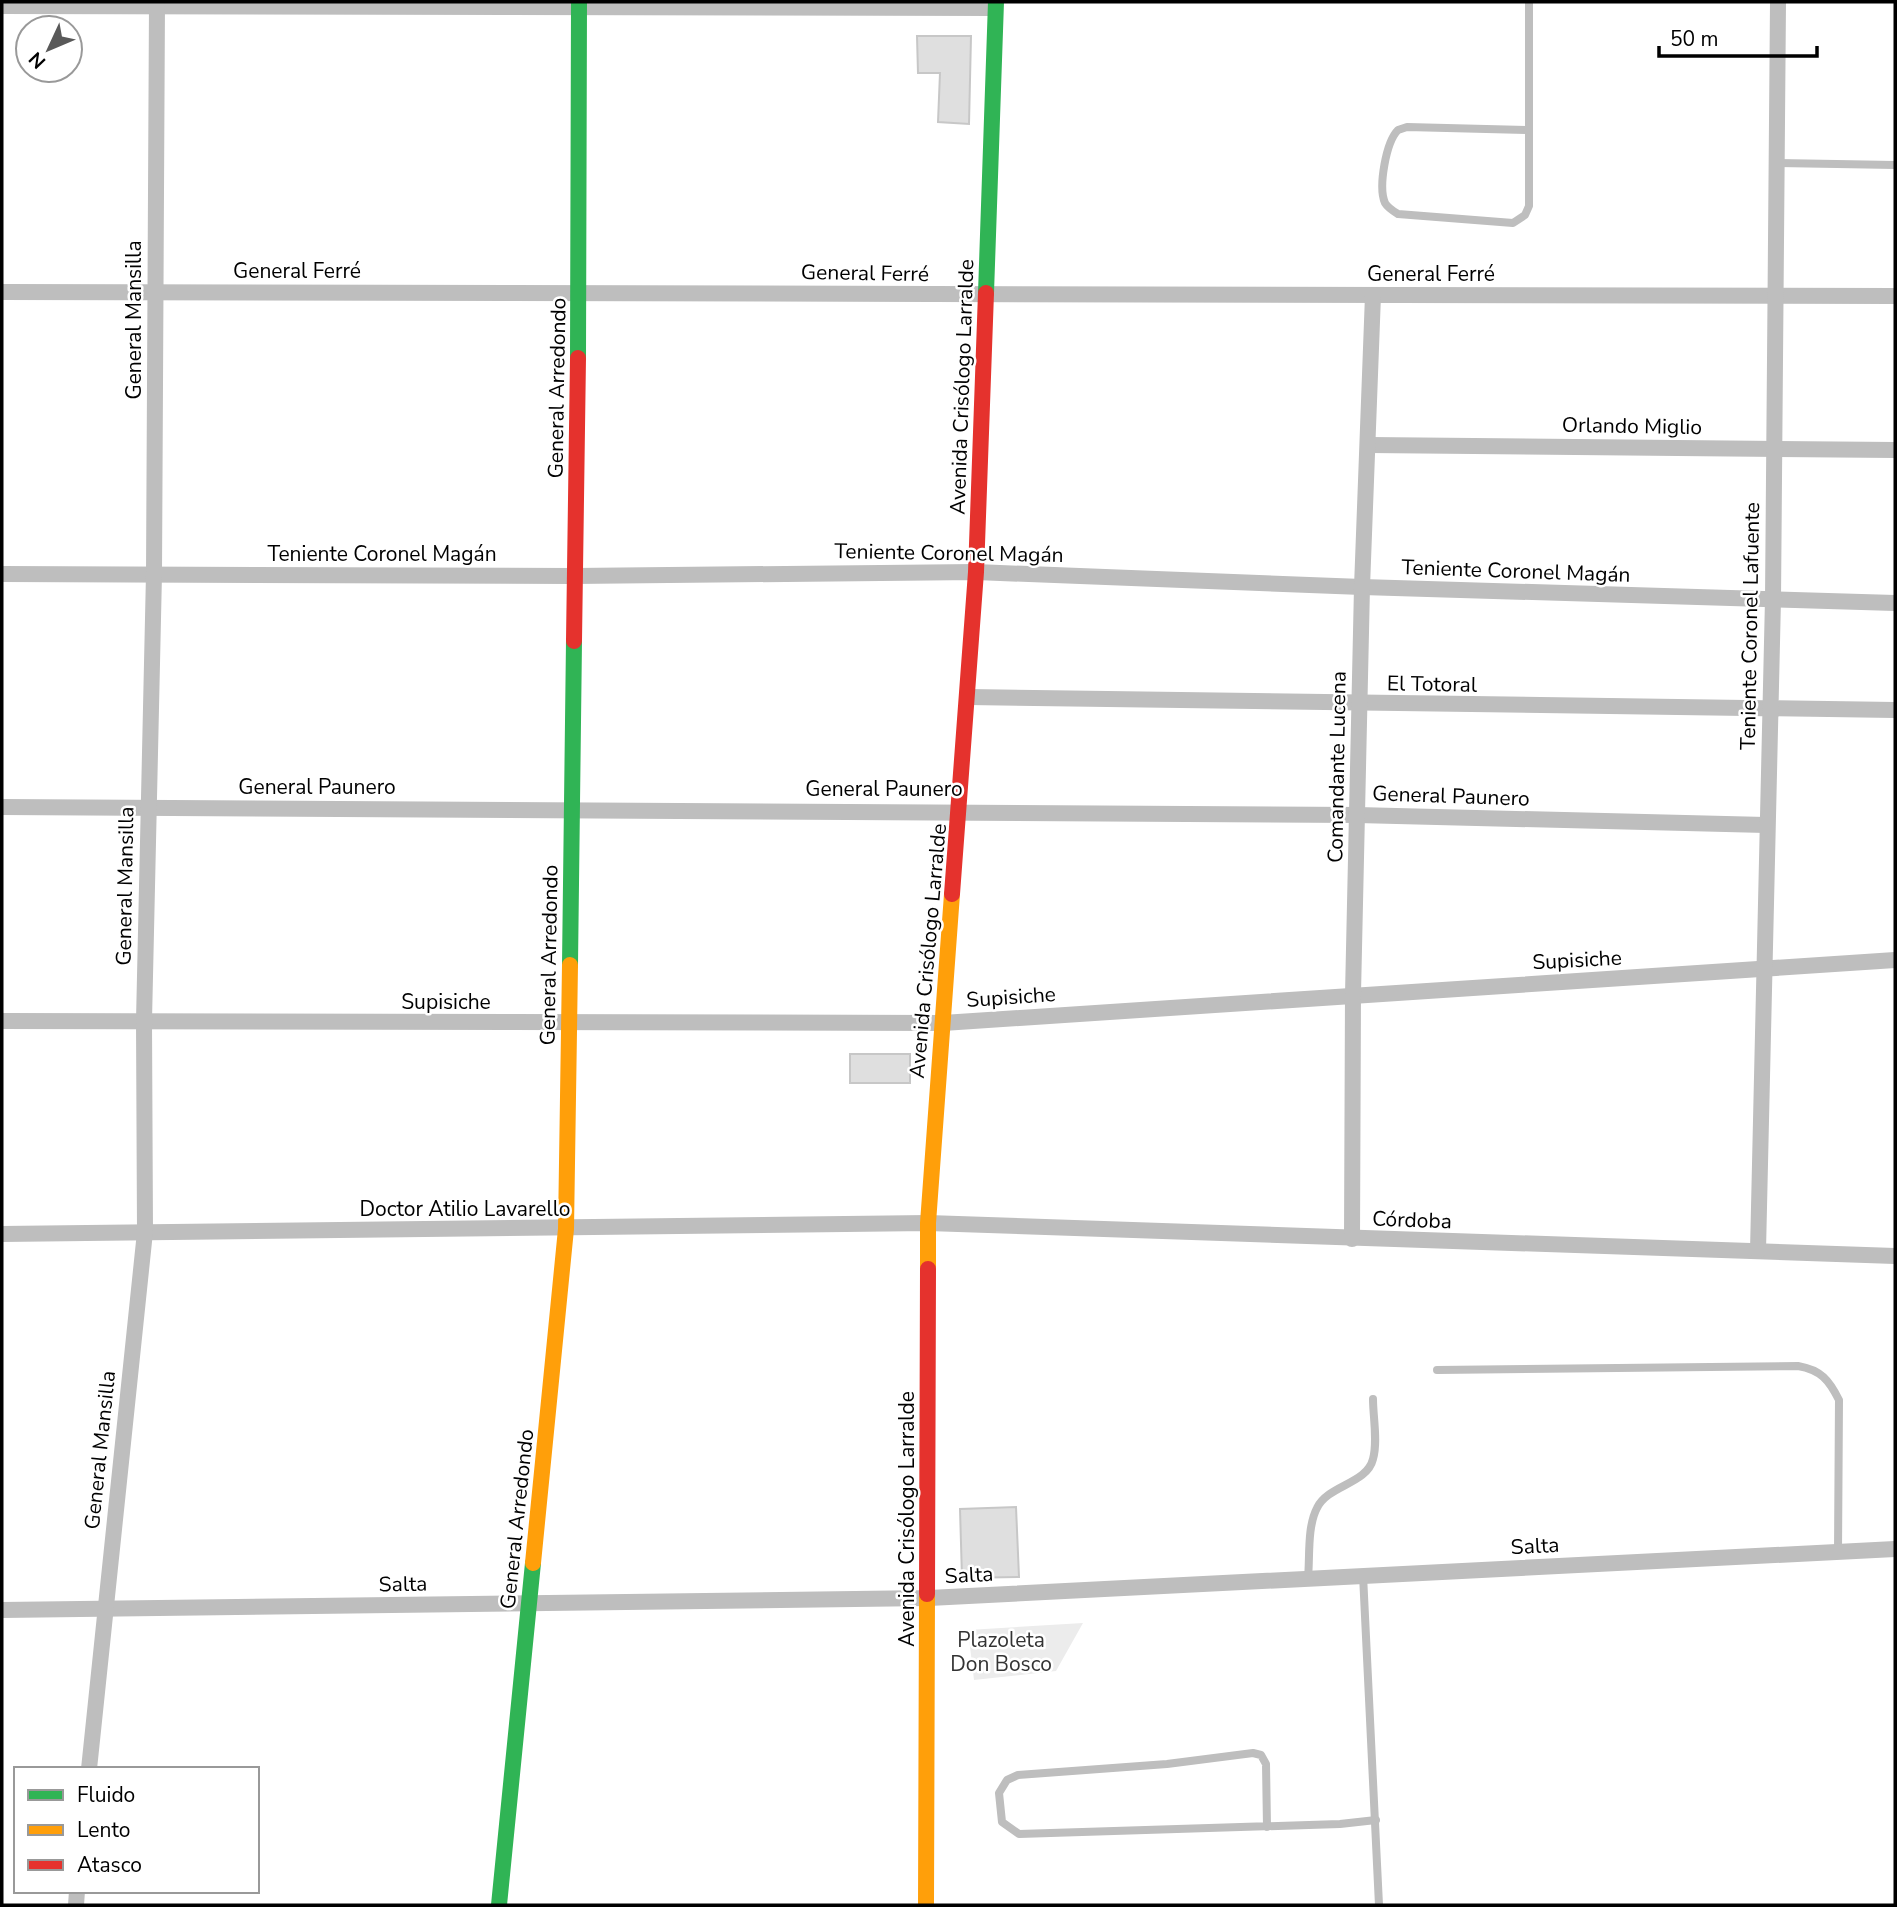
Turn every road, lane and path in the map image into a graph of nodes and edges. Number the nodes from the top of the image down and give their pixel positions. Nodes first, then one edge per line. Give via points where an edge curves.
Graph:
1 (1529, 2) edge
2 (1778, 2) edge
3 (157, 4) edge
4 (579, 5) edge
5 (996, 5) edge
6 (2, 6) edge
7 (1529, 130) junction
8 (1774, 163) junction
9 (1895, 165) edge
10 (2, 292) edge
11 (155, 292) junction
12 (579, 292) junction
13 (1373, 295) junction
14 (985, 296) junction
15 (1773, 296) junction
16 (1895, 296) edge
17 (1369, 445) junction
18 (1773, 449) junction
19 (1895, 450) edge
20 (976, 572) junction
21 (2, 574) edge
22 (154, 574) junction
23 (574, 576) junction
24 (1362, 587) junction
25 (1773, 599) junction
26 (1895, 603) edge
27 (969, 697) junction
28 (1359, 705) junction
29 (1770, 709) junction
30 (1895, 710) edge
31 (148, 806) junction
32 (2, 807) edge
33 (571, 809) junction
34 (961, 811) junction
35 (1357, 815) junction
36 (1766, 825) junction
37 (1895, 960) edge
38 (1764, 970) junction
39 (1353, 994) junction
40 (2, 1021) edge
41 (144, 1021) junction
42 (943, 1023) junction
43 (569, 1024) junction
44 (928, 1223) junction
45 (566, 1229) junction
46 (145, 1232) junction
47 (2, 1234) edge
48 (1352, 1239) junction
49 (1758, 1251) junction
50 (1895, 1256) edge
51 (1437, 1370) dead end
52 (1373, 1399) dead end
53 (1895, 1549) edge
54 (1838, 1552) junction
55 (1363, 1575) junction
56 (1308, 1578) junction
57 (929, 1598) junction
58 (530, 1603) junction
59 (104, 1609) junction
60 (2, 1610) edge
61 (89, 1767) edge
62 (1376, 1820) junction
63 (1266, 1827) junction
64 (499, 1905) edge
65 (926, 1905) edge
66 (1379, 1905) edge

1 - 7 lane
2 - 8 street, Teniente Coronel Lafuente
3 - 4 street
3 - 6 street
3 - 11 street, General Mansilla
4 - 5 street
4 - 12 street, General Arredondo
5 - 14 street, Avenida Crisólogo Larralde
7 - 7 lane via 1529,206 1513,223 1398,214 1383,199 1387,148 1398,130
8 - 9 lane
8 - 15 street, Teniente Coronel Lafuente
10 - 11 street, General Ferré
11 - 12 street, General Ferré
11 - 22 street, General Mansilla
12 - 14 street, General Ferré
12 - 23 street, General Arredondo
13 - 14 street, General Ferré
13 - 15 street, General Ferré
13 - 17 street, Comandante Lucena
14 - 20 street, Avenida Crisólogo Larralde
15 - 16 street, General Ferré
15 - 18 street, Teniente Coronel Lafuente
17 - 18 street, Orlando Miglio
17 - 24 street, Comandante Lucena
18 - 19 street, Orlando Miglio
18 - 25 street, Teniente Coronel Lafuente
20 - 23 street, Teniente Coronel Magán
20 - 24 street, Teniente Coronel Magán
20 - 27 street, Avenida Crisólogo Larralde
21 - 22 street, Teniente Coronel Magán
22 - 23 street, Teniente Coronel Magán
22 - 31 street, General Mansilla
23 - 33 street, General Arredondo
24 - 25 street, Teniente Coronel Magán
24 - 28 street, Comandante Lucena
25 - 26 street, Teniente Coronel Magán
25 - 29 street, Teniente Coronel Lafuente
27 - 28 street, El Totoral
27 - 34 street, Avenida Crisólogo Larralde
28 - 29 street, El Totoral
28 - 35 street, Comandante Lucena
29 - 30 street, El Totoral
29 - 36 street, Teniente Coronel Lafuente
31 - 32 street, General Paunero
31 - 33 street, General Paunero
31 - 41 street, General Mansilla
33 - 34 street, General Paunero
33 - 43 street, General Arredondo
34 - 35 street, General Paunero
34 - 42 street, Avenida Crisólogo Larralde
35 - 36 street, General Paunero
35 - 39 street, Comandante Lucena
36 - 38 street, Teniente Coronel Lafuente
37 - 38 street, Supisiche
38 - 39 street, Supisiche
38 - 49 street, Teniente Coronel Lafuente
39 - 42 street, Supisiche
39 - 48 street, Comandante Lucena
40 - 41 street, Supisiche
41 - 43 street, Supisiche
41 - 46 street, General Mansilla
42 - 43 street, Supisiche
42 - 44 street, Avenida Crisólogo Larralde
43 - 45 street, General Arredondo
44 - 45 street, Doctor Atilio Lavarello
44 - 48 street, Córdoba
44 - 57 street, Avenida Crisólogo Larralde
45 - 46 street, Doctor Atilio Lavarello
45 - 58 street, General Arredondo
46 - 47 street, Doctor Atilio Lavarello
46 - 59 street, General Mansilla
48 - 49 street, Córdoba
49 - 50 street, Córdoba
51 - 54 lane via 1815,1369 1830,1382 1839,1401
52 - 56 lane via 1374,1458 1363,1474 1325,1496 1317,1507
53 - 54 street, Salta
54 - 55 street, Salta
55 - 56 street, Salta
55 - 62 lane
56 - 57 street, Salta
57 - 58 street, Salta
57 - 65 street, Avenida Crisólogo Larralde
58 - 59 street, Salta
58 - 64 street, General Arredondo
59 - 60 street, Salta
59 - 61 street, General Mansilla
62 - 63 lane
62 - 66 lane
63 - 63 lane via 1019,1833 1002,1822 999,1793 1007,1780 1018,1775 1253,1753 1266,1763

